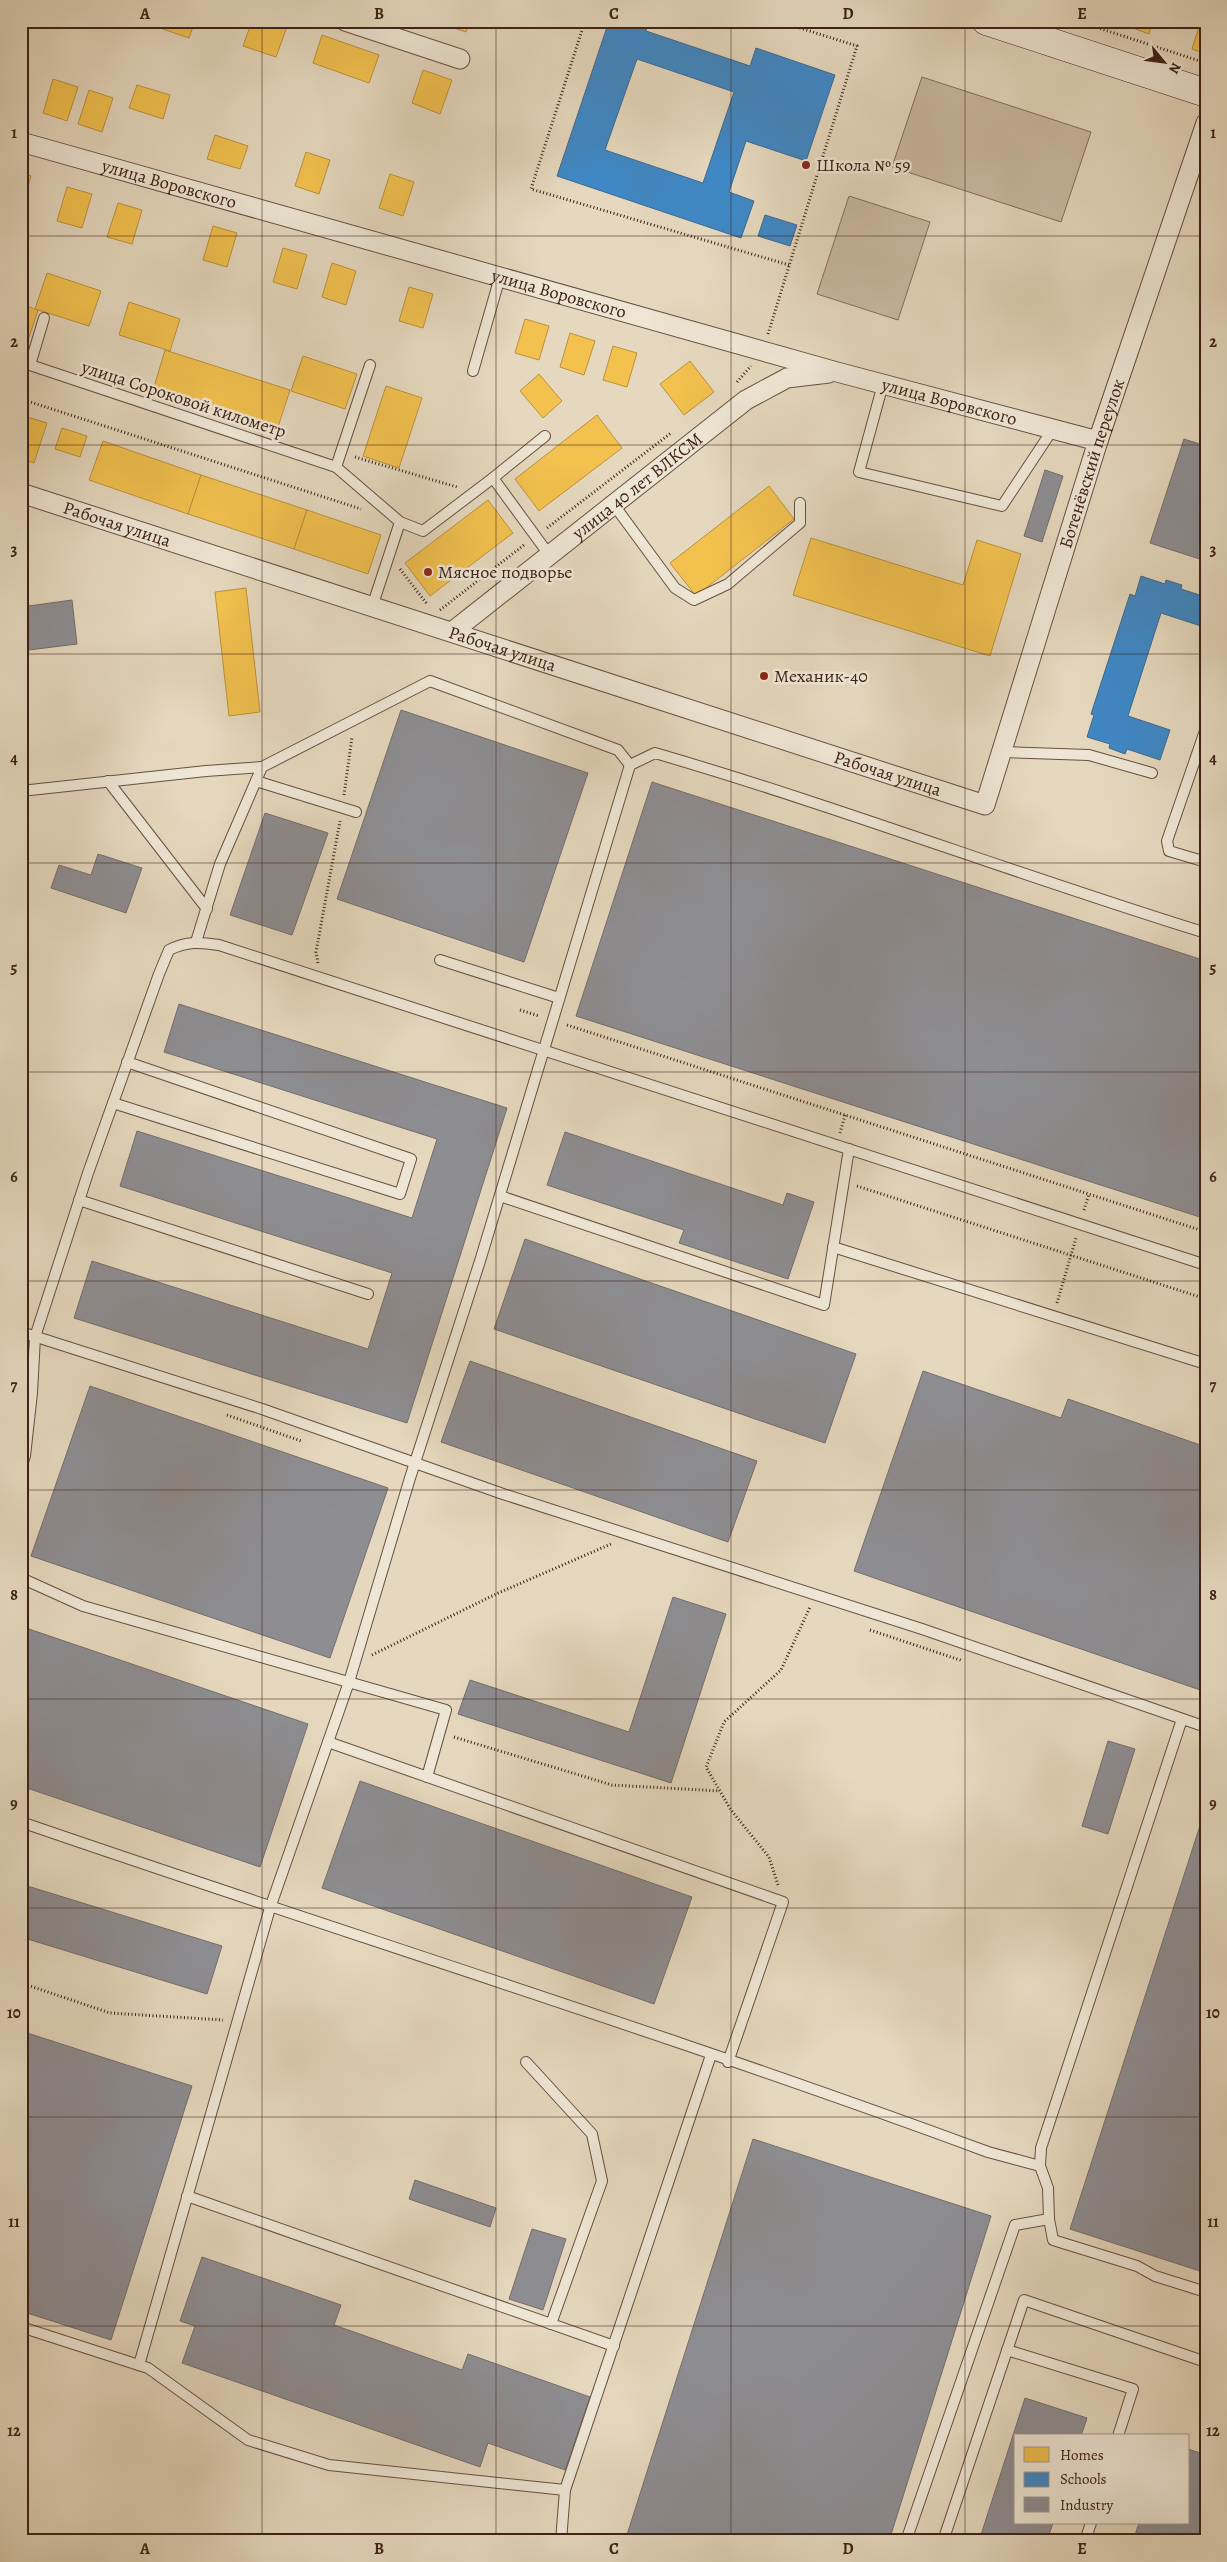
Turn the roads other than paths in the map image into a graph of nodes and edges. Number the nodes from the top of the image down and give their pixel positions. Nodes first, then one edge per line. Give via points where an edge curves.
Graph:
1 (346, 21) edge
2 (986, 21) edge
3 (460, 59) dead end
4 (1206, 93) edge
5 (1206, 123) edge
6 (21, 142) edge
7 (500, 277) junction
8 (44, 318) dead end
9 (26, 363) edge
10 (370, 365) dead end
11 (473, 371) dead end
12 (837, 372) junction
13 (883, 384) junction
14 (1053, 429) junction
15 (545, 436) dead end
16 (1098, 441) junction
17 (336, 467) junction
18 (493, 478) junction
19 (21, 493) edge
20 (800, 504) dead end
21 (614, 505) junction
22 (400, 522) junction
23 (550, 556) junction
24 (372, 607) junction
25 (452, 632) junction
26 (1206, 728) edge
27 (1002, 752) junction
28 (630, 765) junction
29 (262, 767) junction
30 (1152, 774) dead end
31 (108, 781) junction
32 (256, 782) junction
33 (21, 791) edge
34 (985, 805) joint
35 (356, 812) dead end
36 (1206, 862) edge
37 (207, 909) junction
38 (1206, 933) edge
39 (196, 942) junction
40 (440, 960) dead end
41 (559, 998) junction
42 (543, 1051) junction
43 (127, 1062) junction
44 (113, 1103) junction
45 (849, 1149) junction
46 (500, 1196) junction
47 (79, 1200) junction
48 (833, 1247) junction
49 (1206, 1265) edge
50 (368, 1294) dead end
51 (21, 1332) edge
52 (36, 1337) junction
53 (1206, 1364) edge
54 (415, 1463) junction
55 (21, 1467) edge
56 (21, 1578) edge
57 (349, 1682) junction
58 (1182, 1719) junction
59 (1206, 1727) edge
60 (328, 1742) junction
61 (427, 1776) junction
62 (21, 1822) edge
63 (270, 1908) junction
64 (711, 2056) junction
65 (526, 2062) dead end
66 (728, 2062) junction
67 (1040, 2166) junction
68 (188, 2196) junction
69 (1049, 2219) junction
70 (1206, 2292) edge
71 (550, 2324) junction
72 (21, 2327) edge
73 (614, 2346) junction
74 (1007, 2350) junction
75 (1206, 2362) edge
76 (139, 2365) junction
77 (1119, 2434) edge
78 (566, 2490) junction
79 (1091, 2524) edge
80 (561, 2541) edge
81 (906, 2541) edge
82 (943, 2541) edge
83 (1085, 2541) edge

1 - 3 street
2 - 4 street
5 - 16 street, Ботенёвский переулок
6 - 7 street, улица Воровского
7 - 11 lane
7 - 12 street, улица Воровского
8 - 9 lane
9 - 17 lane, улица Сороковой километр
10 - 17 lane
12 - 13 street, улица Воровского
12 - 21 street, улица 40 лет ВЛКСМ via 788,378 746,400
13 - 14 street, улица Воровского
13 - 14 lane via 859,472 1002,506
14 - 16 street, улица Воровского
15 - 18 lane
16 - 27 street, Ботенёвский переулок
17 - 22 lane
18 - 22 lane via 423,531
18 - 23 lane
19 - 24 street, Рабочая улица
20 - 21 lane via 800,523 728,584 694,600 675,588
21 - 23 street, улица 40 лет ВЛКСМ
22 - 24 lane
23 - 25 street, улица 40 лет ВЛКСМ
24 - 25 street, Рабочая улица
25 - 34 street, Рабочая улица
26 - 36 lane via 1167,841 1169,851
27 - 30 lane via 1089,755
27 - 34 street, Ботенёвский переулок
28 - 29 lane via 618,750 430,681
28 - 38 lane via 655,753
28 - 41 lane
29 - 31 lane
29 - 32 lane
31 - 33 lane
31 - 37 lane
32 - 35 lane
32 - 37 lane via 220,864
37 - 39 lane
39 - 42 lane via 219,945
39 - 43 lane via 169,950
40 - 41 lane
41 - 42 lane
42 - 45 lane
42 - 46 lane
43 - 44 lane
43 - 44 lane via 411,1159 400,1194
44 - 47 lane
45 - 48 lane
45 - 49 lane
46 - 48 lane via 824,1305
46 - 54 lane
47 - 50 lane
47 - 52 lane
48 - 53 lane
51 - 52 lane
52 - 54 lane via 262,1409
52 - 55 lane via 25,1456
54 - 57 lane
54 - 58 lane
56 - 57 lane via 83,1606
57 - 60 lane
57 - 61 lane via 446,1710
58 - 59 lane
58 - 67 lane via 1041,2148
60 - 61 lane
60 - 63 lane
61 - 66 lane via 783,1902
62 - 63 lane
63 - 64 lane via 467,1971
63 - 68 lane
64 - 66 lane
64 - 73 lane
65 - 71 lane via 592,2134 602,2181
66 - 67 lane via 988,2152
67 - 69 lane via 1048,2188
68 - 71 lane
68 - 76 lane
69 - 70 lane via 1053,2240 1138,2266 1155,2276
69 - 81 lane via 1015,2225
71 - 73 lane
72 - 76 lane
73 - 78 lane
74 - 75 lane via 1024,2300
74 - 77 lane via 1133,2389
74 - 82 lane
76 - 78 lane via 148,2368 248,2440 329,2465
78 - 80 lane
79 - 83 lane

